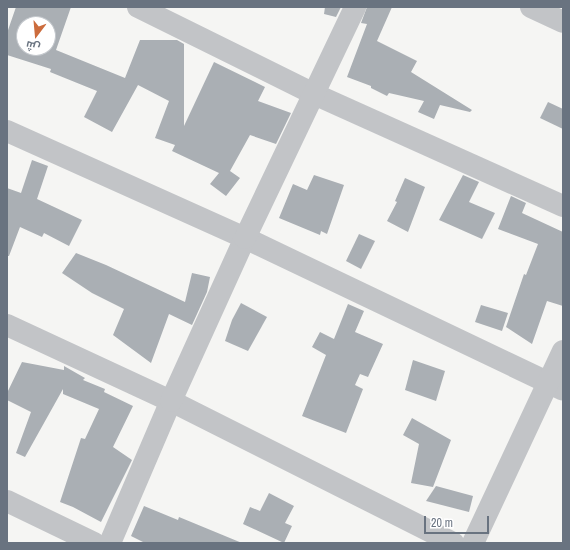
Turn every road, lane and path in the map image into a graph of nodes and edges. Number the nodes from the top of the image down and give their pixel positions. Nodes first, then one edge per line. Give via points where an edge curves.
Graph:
1 (138, 7) edge
2 (355, 7) edge
3 (531, 7) edge
4 (164, 12) edge
5 (563, 22) edge
6 (314, 94) junction
7 (7, 131) edge
8 (563, 206) edge
9 (245, 238) junction
10 (7, 325) edge
11 (563, 351) edge
12 (555, 386) edge
13 (171, 401) junction
14 (7, 501) edge
15 (94, 543) edge
16 (110, 543) edge
17 (453, 543) edge
18 (473, 543) edge

1 - 4 street
2 - 6 street
3 - 5 street
4 - 6 street
6 - 8 street
6 - 9 street
7 - 9 street
9 - 12 street
9 - 13 street
10 - 13 street
11 - 12 street
12 - 18 street
13 - 16 street
13 - 17 street
14 - 15 street

